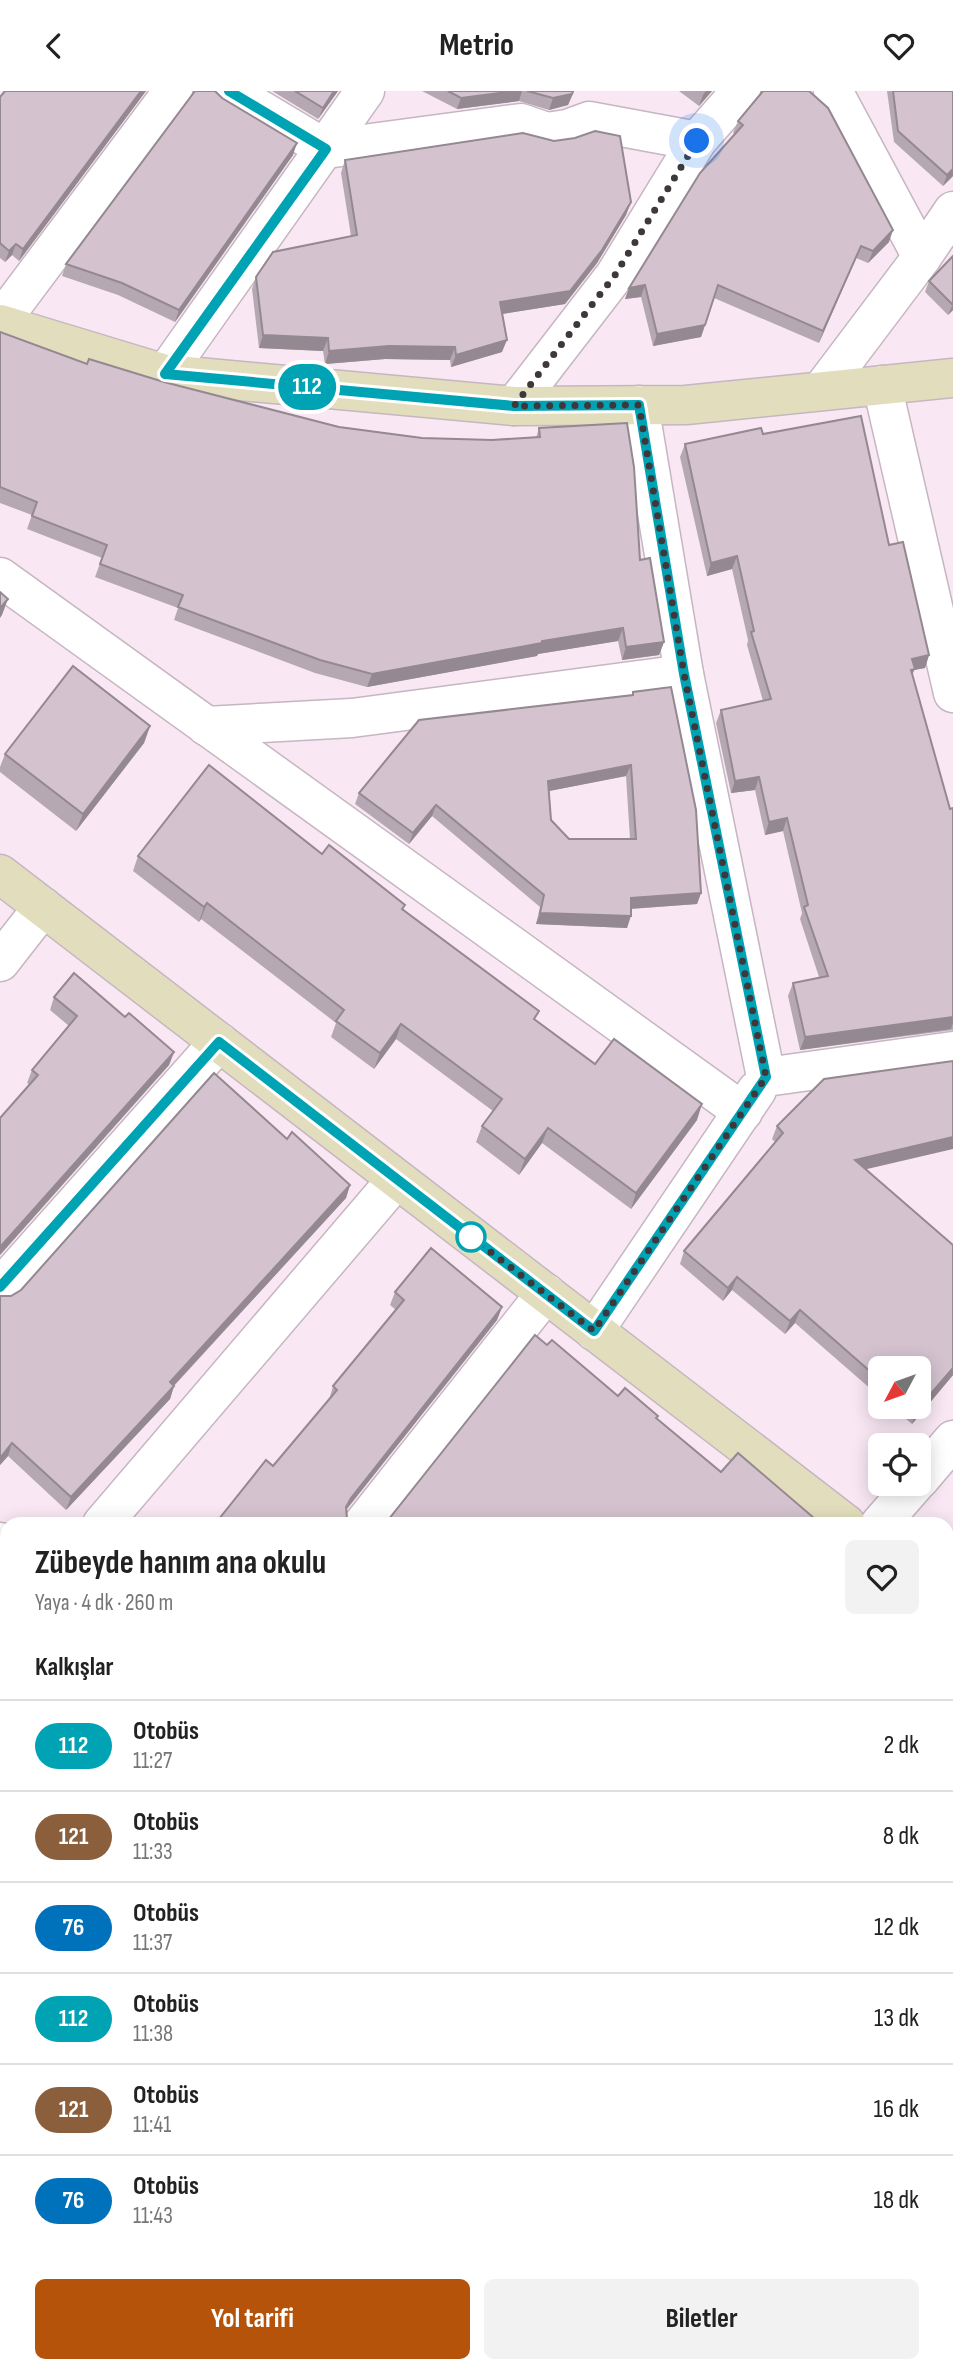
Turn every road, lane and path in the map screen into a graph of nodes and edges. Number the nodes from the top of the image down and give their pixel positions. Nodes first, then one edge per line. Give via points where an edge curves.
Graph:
1 (173, 91) edge
2 (229, 91) edge
3 (365, 91) edge
4 (741, 91) edge
5 (833, 91) edge
6 (598, 106) edge
7 (697, 141) junction
8 (326, 149) junction
9 (953, 211) edge
10 (922, 257) junction
11 (0, 323) edge
12 (165, 374) junction
13 (953, 378) edge
14 (882, 385) junction
15 (821, 391) junction
16 (639, 405) junction
17 (514, 406) junction
18 (0, 577) edge
19 (684, 674) junction
20 (953, 693) edge
21 (206, 726) junction
22 (0, 874) edge
23 (43, 907) junction
24 (0, 962) edge
25 (219, 1042) junction
26 (953, 1051) edge
27 (766, 1077) junction
28 (743, 1112) junction
29 (396, 1180) junction
30 (0, 1287) edge
31 (546, 1293) junction
32 (594, 1331) junction
33 (953, 1440) edge
34 (931, 1466) edge
35 (904, 1496) edge
36 (108, 1517) edge
37 (369, 1517) edge
38 (837, 1517) edge
39 (886, 1517) edge

1 - 11 street
2 - 8 street
3 - 8 street
4 - 7 street
5 - 10 street
6 - 7 street
6 - 8 street via 567,129 547,132 521,123
7 - 17 street via 615,275
8 - 12 street
9 - 10 street
10 - 15 street
11 - 12 street
12 - 17 street
13 - 14 street
14 - 15 street
14 - 20 street
15 - 16 street via 686,405
16 - 17 street
16 - 19 street
18 - 21 street
19 - 21 street via 352,718
19 - 27 street
21 - 28 street
22 - 23 street
23 - 24 street
23 - 25 street
25 - 29 street
25 - 30 street
26 - 27 street
27 - 28 street
28 - 32 street
29 - 31 street
29 - 36 street
31 - 32 street
31 - 37 street
32 - 38 street
33 - 34 street
35 - 39 street

